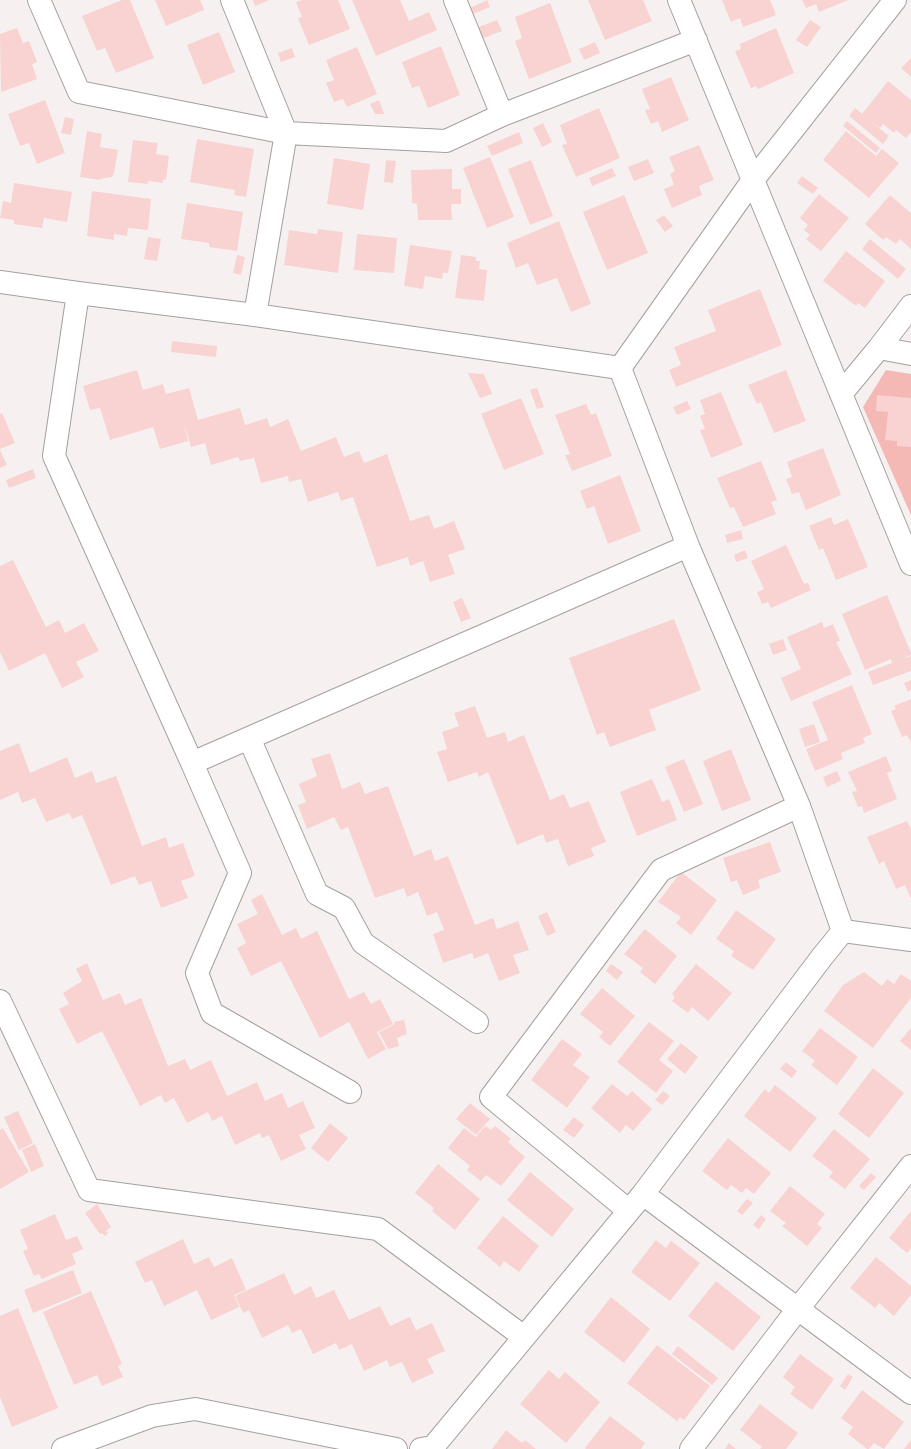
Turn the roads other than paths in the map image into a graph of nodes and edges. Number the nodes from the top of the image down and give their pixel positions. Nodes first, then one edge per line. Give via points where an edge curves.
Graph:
1 (39, 0) edge
2 (232, 0) edge
3 (455, 0) edge
4 (679, 0) edge
5 (888, 3) edge
6 (696, 40) junction
7 (502, 115) junction
8 (286, 133) junction
9 (753, 180) junction
10 (0, 282) edge
11 (78, 293) junction
12 (911, 306) edge
13 (255, 315) junction
14 (879, 348) junction
15 (911, 354) edge
16 (620, 368) junction
17 (841, 394) junction
18 (688, 546) junction
19 (911, 564) edge
20 (249, 738) junction
21 (192, 763) junction
22 (799, 806) junction
23 (843, 931) junction
24 (911, 940) edge
25 (0, 1001) edge
26 (477, 1022) dead end
27 (350, 1092) dead end
28 (911, 1166) edge
29 (643, 1194) junction
30 (629, 1211) junction
31 (797, 1310) junction
32 (524, 1337) junction
33 (911, 1394) edge
34 (63, 1449) edge
35 (396, 1449) edge
36 (421, 1449) edge
37 (691, 1449) edge

1 - 8 street via 80,92
2 - 8 street
3 - 7 street
4 - 6 street
5 - 9 street
6 - 7 street
6 - 9 street
7 - 8 street via 446,141
8 - 13 street
9 - 16 street
9 - 17 street
10 - 11 street
11 - 13 street
11 - 21 street via 54,456
12 - 14 street
13 - 16 street
14 - 15 street
14 - 17 street
16 - 18 street
17 - 19 street
18 - 20 street
18 - 22 street
20 - 21 street
20 - 26 street via 317,894 344,908 362,943
21 - 27 street via 240,873 197,974 212,1013
22 - 23 street
22 - 30 street via 661,870 491,1097
23 - 24 street
23 - 29 street
25 - 32 street via 89,1190 378,1229
28 - 31 street
29 - 30 street
29 - 31 street
30 - 32 street
31 - 33 street
31 - 37 street
32 - 36 street via 433,1447
34 - 35 street via 152,1416 195,1409

